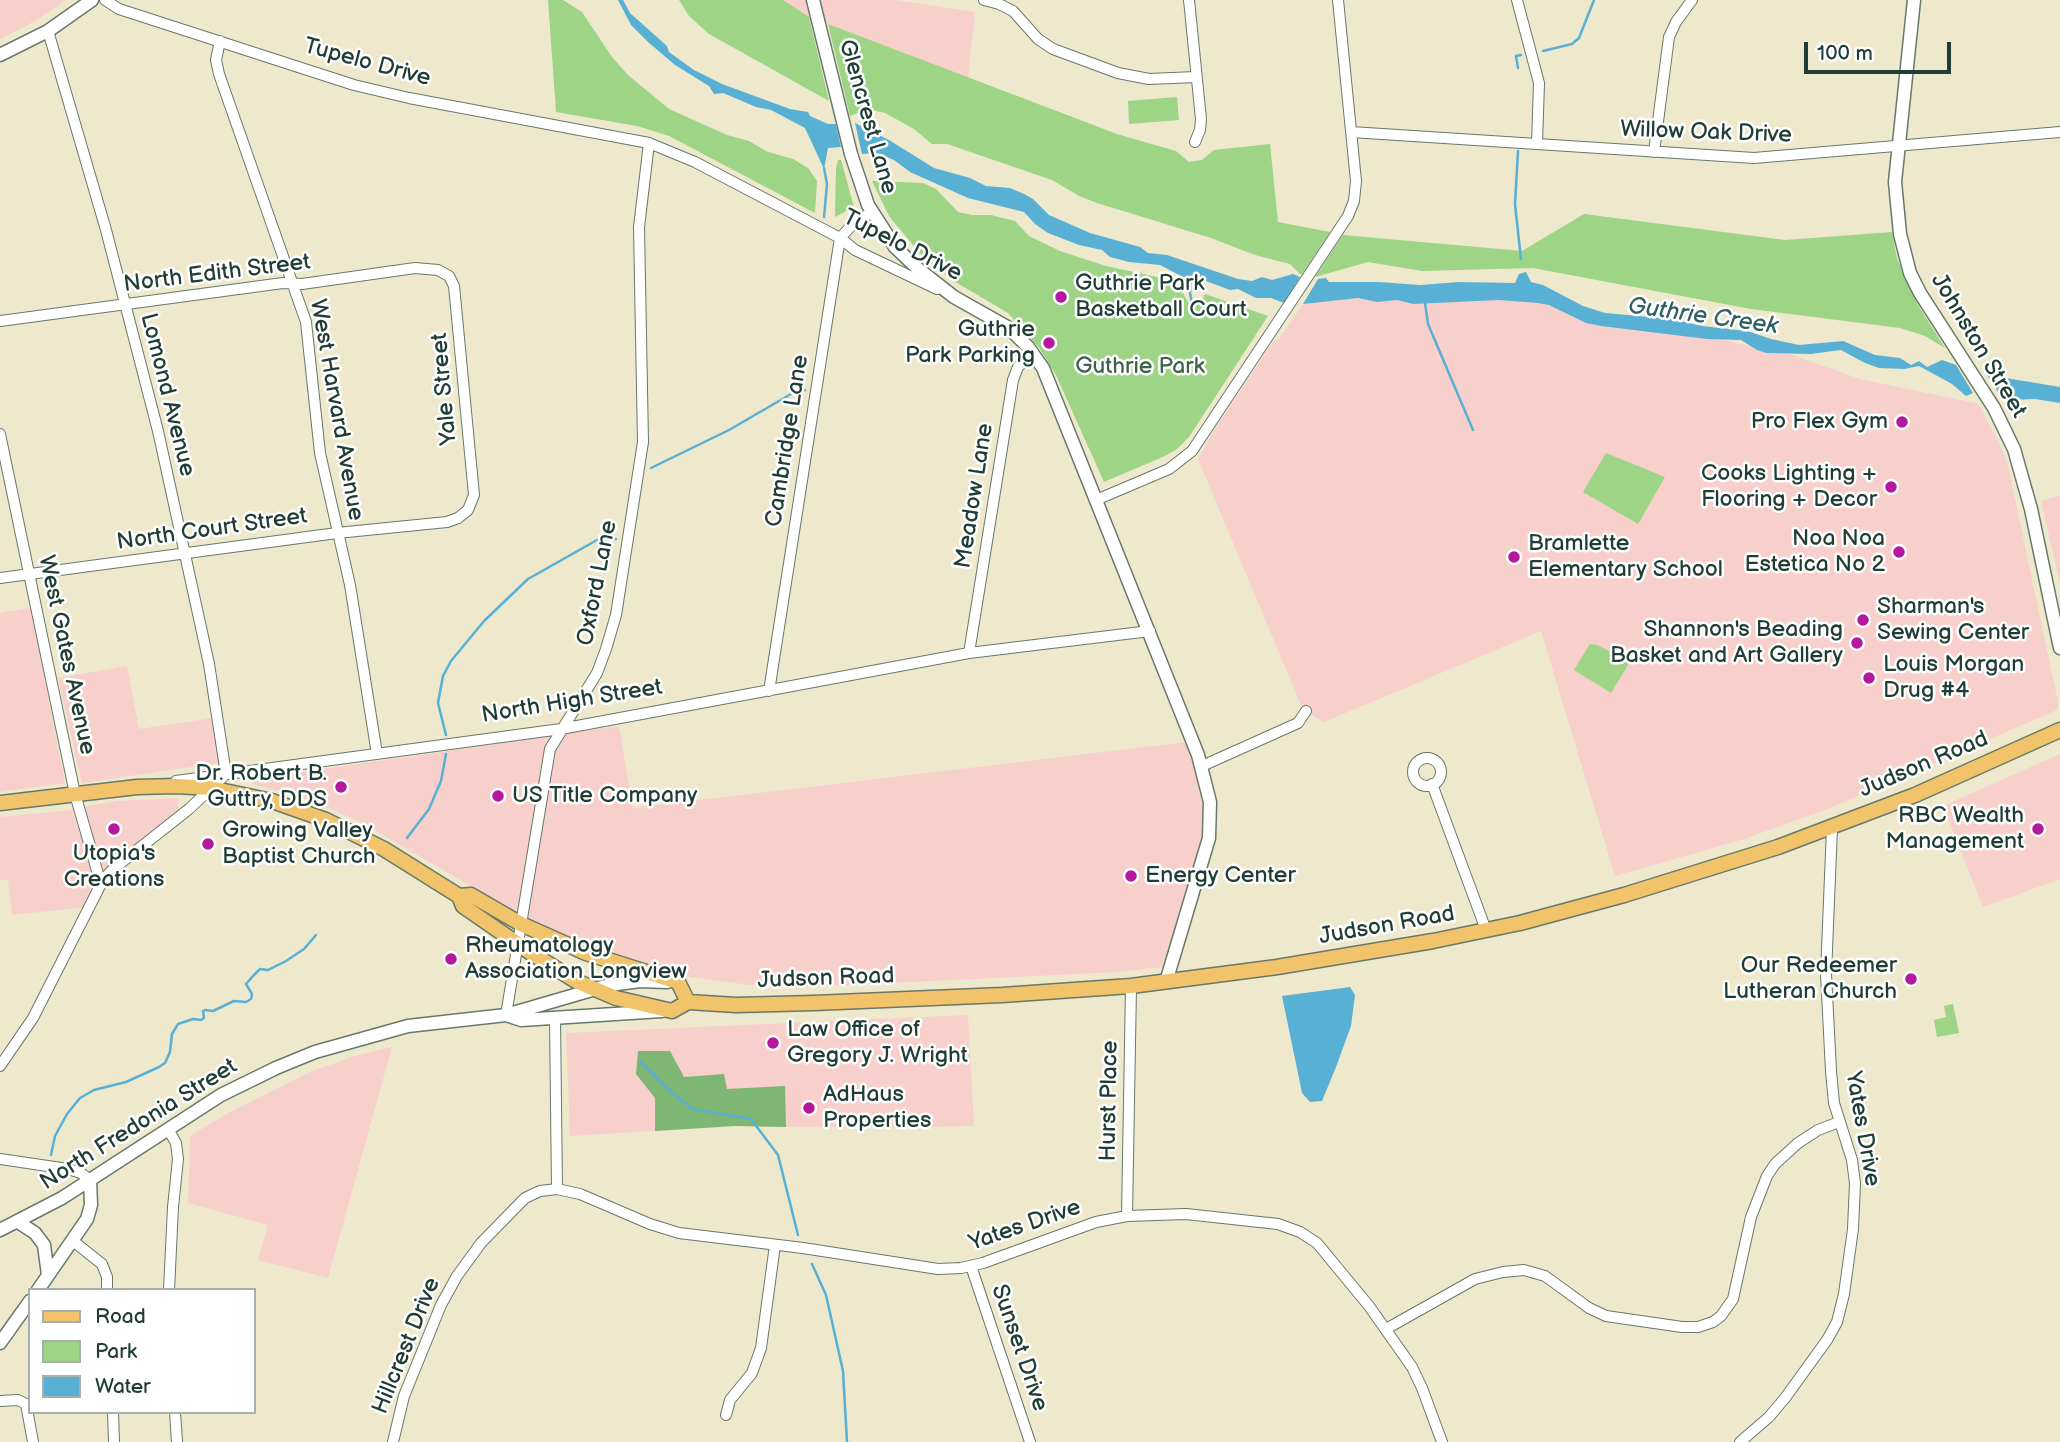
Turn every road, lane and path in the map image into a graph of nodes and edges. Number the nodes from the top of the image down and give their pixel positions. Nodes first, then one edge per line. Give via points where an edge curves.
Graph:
1 (92, 0) edge
2 (105, 0) edge
3 (813, 0) edge
4 (984, 0) edge
5 (1188, 0) edge
6 (1338, 0) edge
7 (1517, 0) edge
8 (1692, 0) edge
9 (1914, 0) edge
10 (48, 31) junction
11 (220, 41) junction
12 (0, 55) edge
13 (1196, 77) junction
14 (1351, 132) junction
15 (2060, 132) edge
16 (1195, 142) dead end
17 (649, 143) junction
18 (1536, 144) junction
19 (1899, 146) junction
20 (1654, 152) junction
21 (872, 212) junction
22 (841, 238) junction
23 (438, 271) joint
24 (293, 284) junction
25 (954, 297) junction
26 (125, 305) junction
27 (0, 321) edge
28 (1032, 352) junction
29 (0, 434) edge
30 (1096, 500) junction
31 (468, 510) joint
32 (337, 533) junction
33 (185, 553) junction
34 (30, 575) junction
35 (0, 578) edge
36 (1150, 631) junction
37 (2060, 648) edge
38 (969, 653) junction
39 (769, 691) junction
40 (1306, 710) dead end
41 (561, 729) junction
42 (2060, 730) edge
43 (377, 754) junction
44 (1202, 766) junction
45 (226, 774) junction
46 (1432, 785) dead end
47 (137, 787) junction
48 (210, 788) junction
49 (75, 794) junction
50 (0, 803) edge
51 (1832, 828) junction
52 (103, 880) junction
53 (460, 896) junction
54 (521, 924) junction
55 (1486, 930) junction
56 (517, 943) junction
57 (678, 982) junction
58 (1166, 982) junction
59 (1131, 986) junction
60 (592, 989) junction
61 (688, 1002) junction
62 (672, 1011) junction
63 (506, 1015) junction
64 (555, 1019) junction
65 (0, 1066) edge
66 (1839, 1122) junction
67 (168, 1129) junction
68 (0, 1159) edge
69 (90, 1180) junction
70 (557, 1189) junction
71 (1127, 1216) junction
72 (18, 1222) junction
73 (0, 1230) edge
74 (73, 1241) junction
75 (775, 1245) junction
76 (971, 1266) junction
77 (48, 1275) junction
78 (39, 1288) edge
79 (107, 1288) edge
80 (169, 1288) edge
81 (28, 1304) edge
82 (1386, 1329) junction
83 (0, 1343) edge
84 (0, 1401) edge
85 (113, 1414) edge
86 (175, 1414) edge
87 (726, 1415) dead end
88 (33, 1442) edge
89 (114, 1442) edge
90 (177, 1442) edge
91 (393, 1442) edge
92 (1030, 1442) edge
93 (1442, 1442) edge
94 (1740, 1442) edge

1 - 10 street
2 - 11 street, Tupelo Drive via 118,9
3 - 21 street, Glencrest Lane via 855,169
4 - 13 street via 1013,11 1053,49 1118,73 1149,79
5 - 13 street
6 - 14 street
7 - 18 street via 1539,83
8 - 20 street via 1669,37
9 - 19 street, Johnston Street
10 - 12 street
10 - 26 street, Lomond Avenue
11 - 17 street, Tupelo Drive via 382,92
11 - 24 street, West Harvard Avenue via 219,74
13 - 16 street via 1201,125
14 - 18 street, Willow Oak Drive
14 - 30 street via 1356,187 1348,216 1199,442 1169,470
15 - 19 street, Willow Oak Drive
17 - 22 street, Tupelo Drive
17 - 41 street, Oxford Lane via 639,227 642,450 610,637 597,673
18 - 20 street, Willow Oak Drive
19 - 20 street, Willow Oak Drive via 1765,158
19 - 37 street, Johnston Street via 1895,201 1907,264 2010,440 2028,497
21 - 22 street
21 - 25 street, Glencrest Lane via 906,258
22 - 25 street, Tupelo Drive via 855,250
22 - 39 street, Cambridge Lane
23 - 24 street, North Edith Street via 415,268
23 - 31 street, Yale Street via 449,276 454,286 474,495
24 - 26 street, North Edith Street
24 - 32 street, West Harvard Avenue via 307,328 320,453
25 - 28 street, Tupelo Drive via 1009,328
26 - 27 street, North Edith Street
26 - 33 street, Lomond Avenue
28 - 30 street, Tupelo Drive via 1053,390
28 - 38 street, Meadow Lane via 1013,380
29 - 34 street, West Gates Avenue
30 - 36 street, Tupelo Drive
31 - 32 street, North Court Street via 447,522
32 - 33 street, North Court Street
32 - 43 street, West Harvard Avenue via 350,585
33 - 34 street, North Court Street
33 - 45 street, Lomond Avenue
34 - 35 street, North Court Street
34 - 49 street, West Gates Avenue
36 - 38 street, North High Street
36 - 44 street, Tupelo Drive
38 - 39 street, North High Street
39 - 41 street, North High Street
40 - 44 street via 1298,723
41 - 43 street, North High Street
41 - 54 street, Oxford Lane via 550,749
42 - 51 main road, Judson Road
43 - 45 street, North High Street
44 - 58 street, Tupelo Drive via 1210,802 1209,838
45 - 47 street, North High Street
45 - 48 street
46 - 55 street
47 - 48 main road
47 - 49 main road, North High Street
48 - 52 street
48 - 53 main road via 272,801 326,820
49 - 50 main road, North High Street
49 - 52 street, West Gates Avenue
51 - 55 main road, Judson Road via 1674,881
51 - 66 street, Yates Drive via 1826,974 1832,1089
52 - 65 street via 33,1018
53 - 54 main road via 471,895
53 - 56 main road via 463,905
54 - 56 street, Oxford Lane
54 - 57 main road via 611,963
55 - 58 main road, Judson Road via 1324,960
56 - 60 main road
56 - 63 street, Oxford Lane
57 - 60 street, North Fredonia Street via 634,982
57 - 61 main road
58 - 59 main road, Judson Road
59 - 61 main road, Judson Road via 814,1003
59 - 71 street, Hurst Place
60 - 62 main road
60 - 63 street, North Fredonia Street
61 - 62 main road
62 - 64 street, North Fredonia Street
63 - 64 street, North Fredonia Street via 522,1020
63 - 67 street, North Fredonia Street via 393,1029 315,1052 239,1086
64 - 70 street
66 - 82 street via 1798,1143 1771,1171 1751,1217 1733,1299 1713,1322 1682,1327 1606,1316 1545,1276 1524,1270 1475,1279
66 - 94 street, Yates Drive via 1852,1160 1855,1198 1840,1313 1785,1398
67 - 69 street, North Fredonia Street
67 - 80 street via 178,1159
68 - 69 street via 68,1169
69 - 72 street, North Fredonia Street
69 - 74 street via 89,1212
70 - 75 street, Yates Drive via 679,1233
70 - 91 street, Hillcrest Drive via 525,1198 481,1243 457,1276 404,1396
71 - 76 street, Yates Drive via 1096,1222
71 - 82 street, Yates Drive via 1256,1220 1300,1232 1321,1247
72 - 73 street, North Fredonia Street
72 - 77 street via 44,1245
74 - 77 street
74 - 79 street via 102,1264
75 - 76 street, Yates Drive via 925,1268
75 - 87 street via 761,1349
76 - 92 street, Sunset Drive
77 - 78 street
81 - 83 street
82 - 93 street, Yates Drive via 1417,1377
84 - 88 street via 26,1404
85 - 89 street
86 - 90 street

